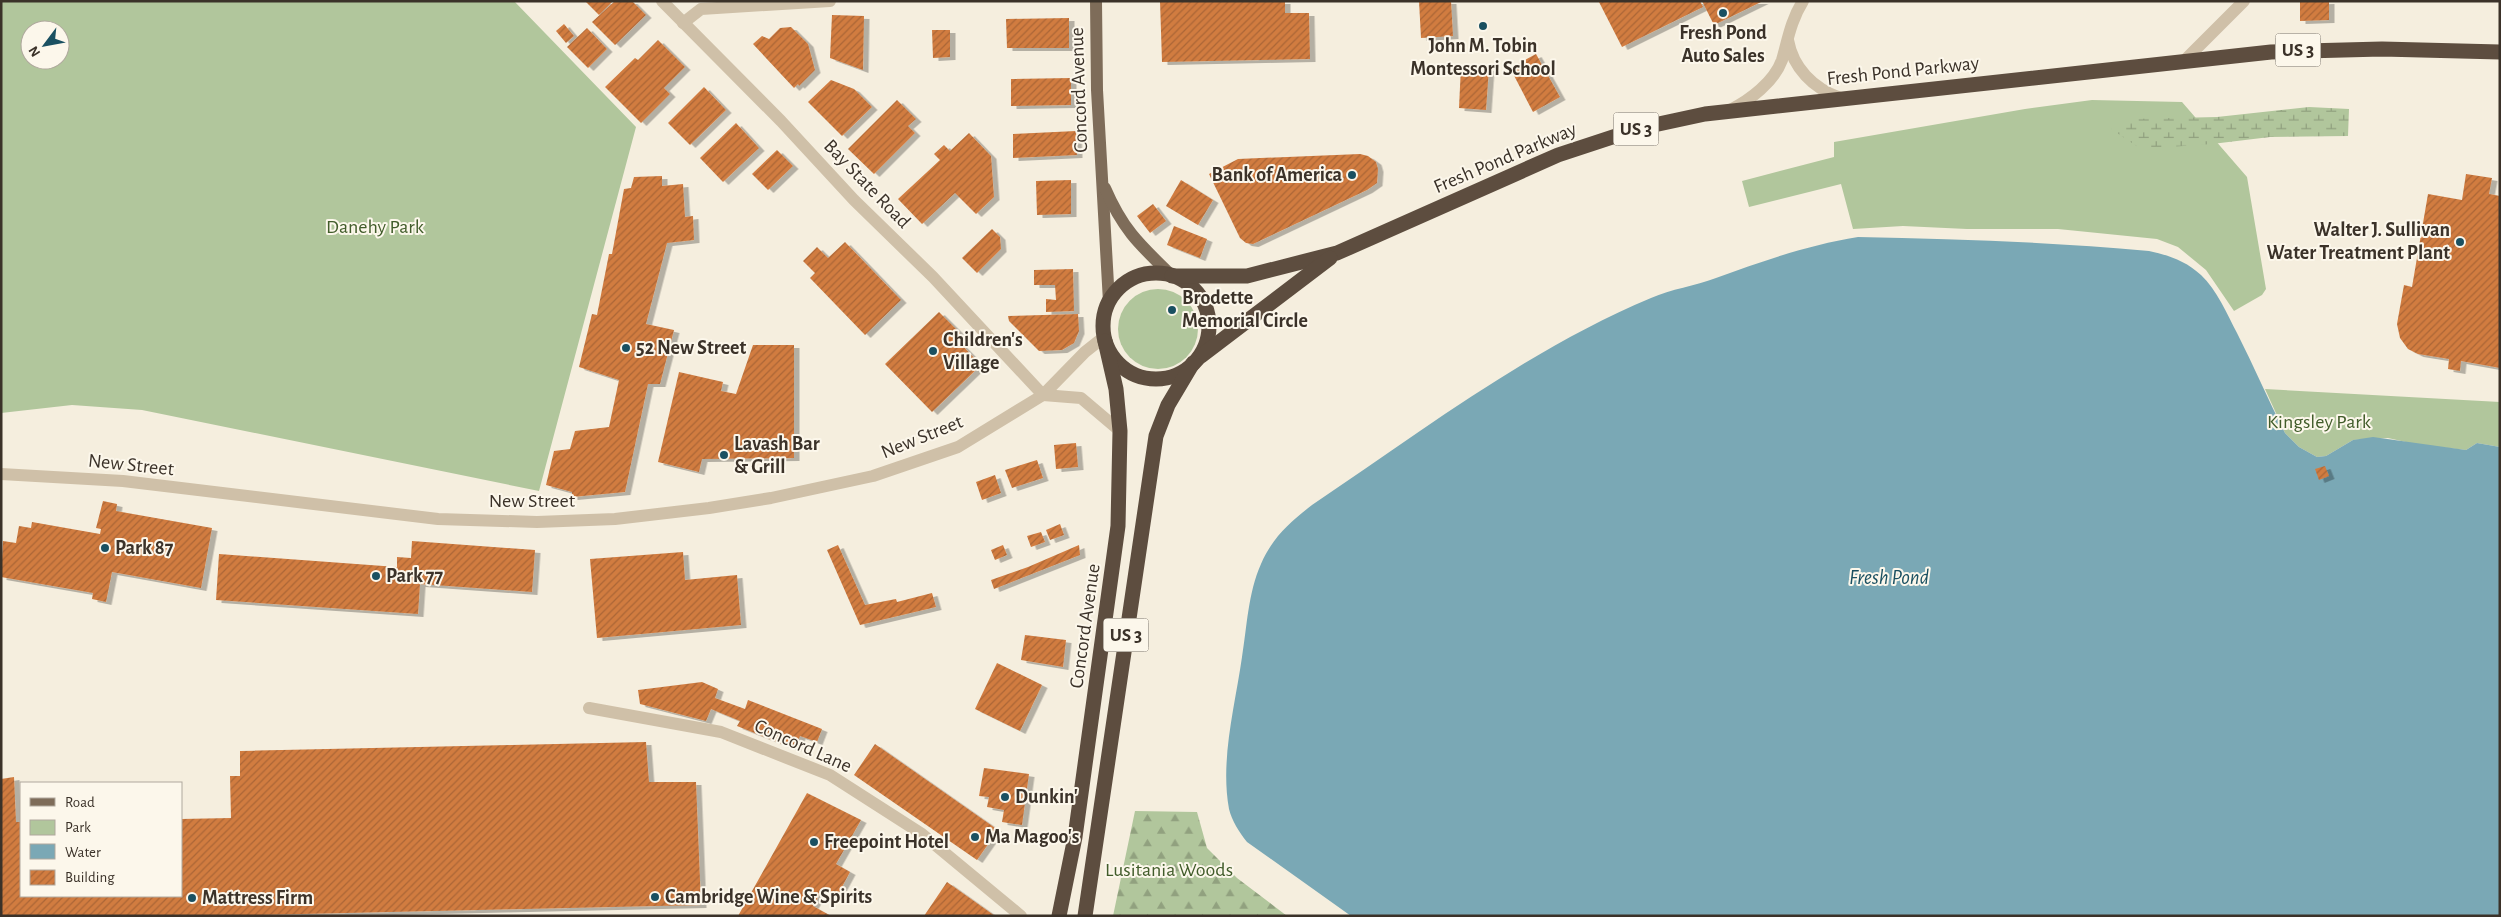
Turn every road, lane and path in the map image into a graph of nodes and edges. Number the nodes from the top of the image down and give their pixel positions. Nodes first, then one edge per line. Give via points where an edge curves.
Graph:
1 (662, 1) edge
2 (830, 1) edge
3 (1096, 1) edge
4 (1803, 1) edge
5 (2244, 1) edge
6 (683, 23) junction
7 (1788, 36) junction
8 (2500, 52) edge
9 (2185, 60) junction
10 (1840, 98) junction
11 (1730, 110) junction
12 (1101, 178) junction
13 (1337, 253) junction
14 (1172, 276) junction
15 (1109, 302) junction
16 (1105, 339) junction
17 (1196, 361) junction
18 (1043, 395) junction
19 (1120, 431) junction
20 (1, 474) edge
21 (589, 708) dead end
22 (1022, 916) edge
23 (1059, 916) edge
24 (1085, 916) edge

1 - 6 street, Bay State Road
2 - 6 street via 700,10
3 - 12 main road, Concord Avenue
4 - 7 street
5 - 9 street
6 - 18 street, Bay State Road via 933,277
7 - 10 street via 1791,54 1807,78
7 - 11 street via 1773,77
8 - 9 highway, Fresh Pond Parkway / US 3 via 2307,50
9 - 10 highway, Fresh Pond Parkway / US 3
10 - 11 highway, Fresh Pond Parkway / US 3
11 - 13 highway, Fresh Pond Parkway / US 3 via 1648,126 1566,152
12 - 14 main road, Concord Avenue via 1122,223
12 - 15 main road, Concord Avenue
13 - 14 highway, Fresh Pond Parkway / US 3 via 1247,276
13 - 17 highway, Fresh Pond Parkway / US 3
14 - 15 highway, US 3 via 1136,277 1120,287
14 - 17 highway via 1193,289 1206,311 1208,335
15 - 16 highway, US 3 via 1104,317
16 - 17 highway via 1119,364 1143,378 1170,377 1183,372
16 - 18 street, New Street via 1085,352
16 - 19 highway, Concord Avenue / US 3 via 1116,389
17 - 24 highway, Concord Avenue / US 3 via 1168,405 1156,436
18 - 19 street via 1081,398
18 - 20 street, New Street via 958,447 874,476 771,498 615,519 537,522 438,519 123,481
19 - 23 highway, Concord Avenue / US 3 via 1121,478 1115,556 1070,870
21 - 22 street, Concord Lane via 722,732 830,775 922,834

